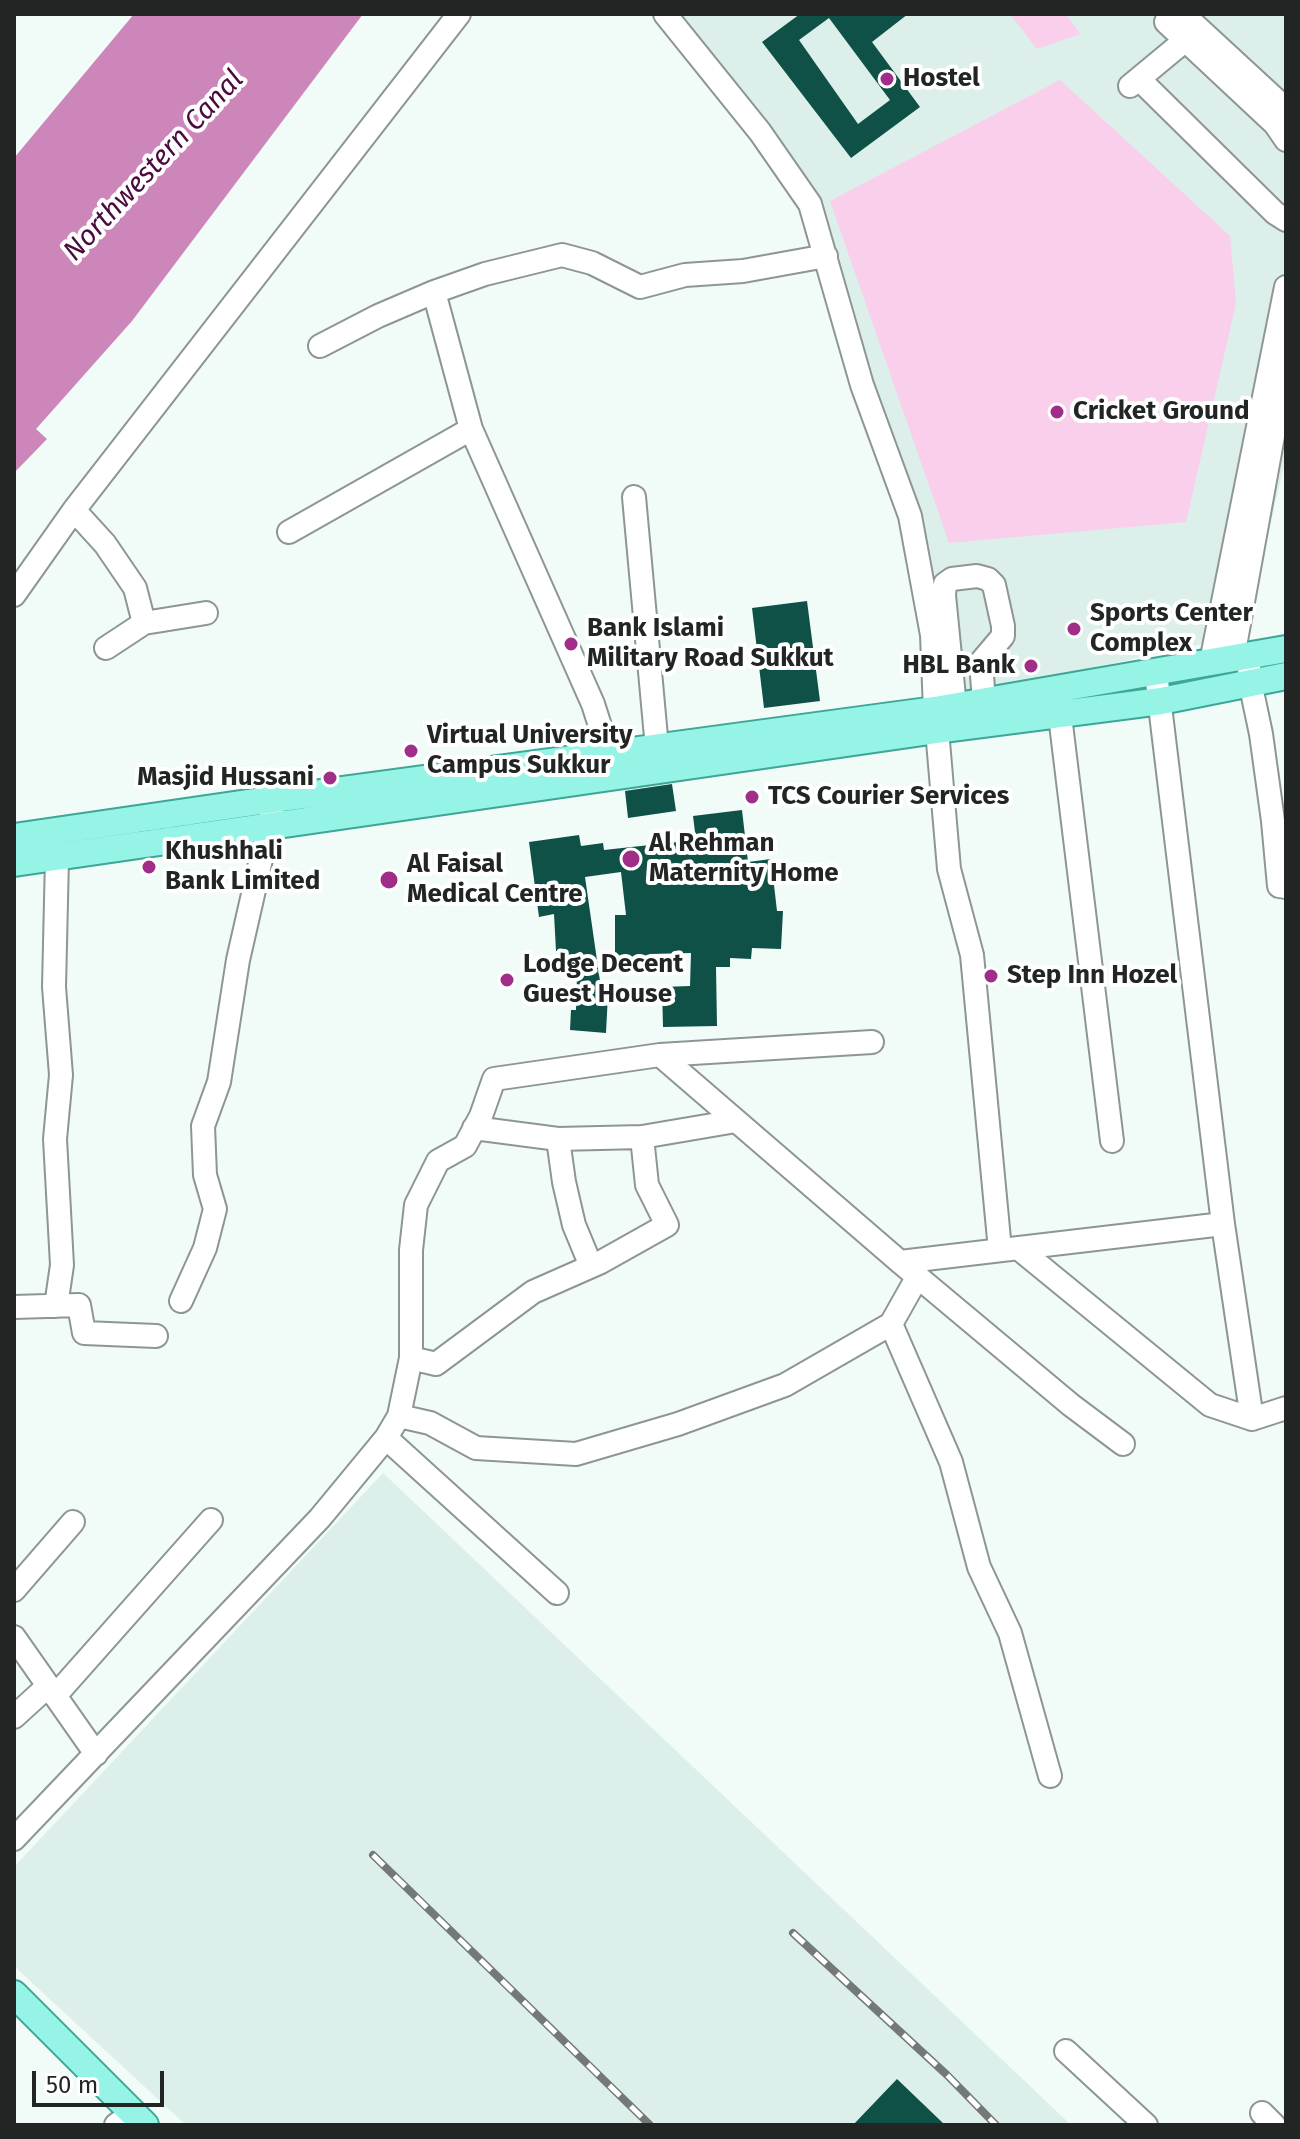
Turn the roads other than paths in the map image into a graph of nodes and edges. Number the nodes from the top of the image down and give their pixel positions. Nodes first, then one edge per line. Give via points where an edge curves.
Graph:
1 (459, 14) edge
2 (665, 14) edge
3 (1175, 14) edge
4 (1189, 28) edge
5 (1286, 109) edge
6 (1286, 140) edge
7 (1286, 220) edge
8 (826, 256) junction
9 (1286, 287) edge
10 (434, 292) junction
11 (320, 346) dead end
12 (1286, 364) edge
13 (471, 429) junction
14 (634, 497) dead end
15 (74, 510) junction
16 (289, 532) dead end
17 (1238, 573) junction
18 (14, 595) edge
19 (206, 613) dead end
20 (144, 623) junction
21 (106, 648) dead end
22 (1286, 649) edge
23 (1231, 658) junction
24 (1156, 673) junction
25 (1286, 676) edge
26 (1250, 682) junction
27 (1161, 701) junction
28 (984, 702) junction
29 (942, 716) junction
30 (1060, 716) junction
31 (657, 748) junction
32 (609, 754) junction
33 (275, 799) junction
34 (268, 826) junction
35 (14, 837) edge
36 (57, 858) junction
37 (14, 863) edge
38 (1286, 887) edge
39 (872, 1042) dead end
40 (660, 1055) junction
41 (736, 1121) junction
42 (474, 1128) junction
43 (642, 1137) junction
44 (558, 1139) junction
45 (1112, 1141) dead end
46 (1223, 1224) junction
47 (1009, 1249) junction
48 (900, 1262) junction
49 (591, 1266) junction
50 (918, 1276) junction
51 (181, 1301) dead end
52 (56, 1306) junction
53 (14, 1307) edge
54 (891, 1324) junction
55 (156, 1336) dead end
56 (411, 1358) junction
57 (1286, 1408) edge
58 (399, 1416) junction
59 (1252, 1419) junction
60 (386, 1438) junction
61 (1123, 1444) dead end
62 (211, 1520) dead end
63 (73, 1522) dead end
64 (14, 1590) edge
65 (557, 1593) dead end
66 (14, 1637) edge
67 (51, 1691) junction
68 (17, 1709) edge
69 (96, 1754) junction
70 (1050, 1776) dead end
71 (14, 1839) edge
72 (14, 1994) edge
73 (1066, 2051) dead end
74 (131, 2121) edge
75 (1146, 2125) edge

1 - 15 street
2 - 8 street via 810,204
3 - 4 street via 1166,22
4 - 5 street
4 - 6 street
4 - 7 street via 1134,83
8 - 10 street via 685,275 640,287 562,255
8 - 29 street via 862,385 910,516
9 - 17 street
10 - 11 street
10 - 13 street
12 - 17 street
13 - 16 street
13 - 32 street via 593,704
14 - 31 street
15 - 18 street
15 - 20 street via 135,588
17 - 23 street
19 - 20 street
20 - 21 street
22 - 23 main road
23 - 24 main road
23 - 26 street
24 - 27 street
24 - 28 main road
25 - 26 main road
26 - 27 main road
26 - 38 street via 1279,886
27 - 30 main road
27 - 46 street
28 - 29 main road
28 - 29 street via 981,662 1003,636 994,585 977,576 952,579 945,584 944,595
29 - 30 main road
29 - 31 main road
29 - 34 main road
29 - 47 street via 949,869 972,955
30 - 45 street
31 - 32 main road
32 - 33 main road
33 - 34 street
33 - 35 main road
34 - 36 main road
34 - 51 street via 238,960 219,1082 203,1126 205,1175 215,1209 205,1248
36 - 37 main road
36 - 52 street via 54,987 61,1075 55,1139 62,1265
39 - 40 street
40 - 41 street
40 - 42 street via 494,1079
41 - 43 street
41 - 48 street
42 - 44 street
42 - 56 street via 465,1146 438,1161 416,1205
43 - 44 street
43 - 49 street via 647,1185 667,1225
44 - 49 street via 574,1225
46 - 47 street
46 - 59 street
47 - 48 street
47 - 59 street via 1210,1405
48 - 50 street
49 - 56 street via 533,1292 436,1364
50 - 54 street
50 - 61 street
52 - 53 street
52 - 55 street via 79,1305 84,1333
54 - 58 street via 785,1385 576,1454 476,1448 430,1423
54 - 70 street via 951,1462 979,1567 1010,1633
56 - 58 street
57 - 59 street
58 - 60 street
60 - 65 street
60 - 69 street via 320,1518
62 - 67 street
63 - 64 street
66 - 67 street
67 - 68 street
67 - 69 street
69 - 71 street
72 - 74 main road
73 - 75 street

